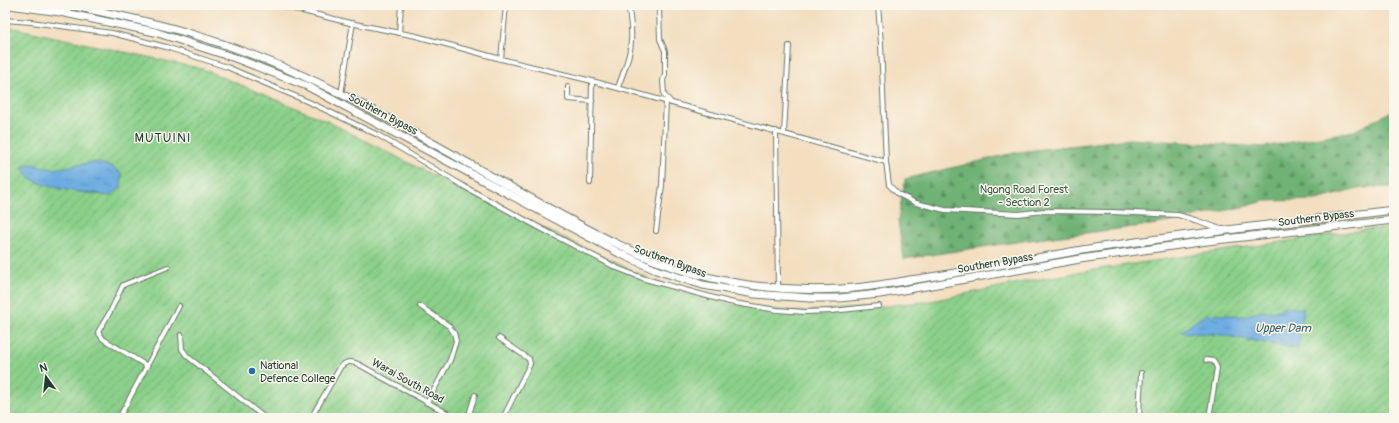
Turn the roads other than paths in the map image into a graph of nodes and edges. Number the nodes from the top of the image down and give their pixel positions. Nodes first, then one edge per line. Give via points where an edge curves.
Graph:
1 (10, 5) edge
2 (69, 5) edge
3 (278, 5) edge
4 (401, 5) edge
5 (506, 5) edge
6 (628, 5) edge
7 (878, 5) edge
8 (658, 8) dead end
9 (5, 20) edge
10 (353, 23) junction
11 (399, 33) junction
12 (789, 46) dead end
13 (501, 59) junction
14 (592, 81) junction
15 (568, 87) dead end
16 (618, 87) junction
17 (341, 94) junction
18 (592, 101) junction
19 (666, 101) junction
20 (672, 102) junction
21 (776, 131) junction
22 (784, 133) junction
23 (886, 162) junction
24 (590, 183) dead end
25 (1394, 210) edge
26 (1394, 220) edge
27 (656, 230) dead end
28 (1223, 230) junction
29 (168, 267) dead end
30 (778, 288) junction
31 (179, 306) dead end
32 (420, 306) dead end
33 (879, 306) dead end
34 (181, 335) dead end
35 (499, 338) dead end
36 (1206, 360) dead end
37 (147, 366) junction
38 (1142, 373) dead end
39 (475, 395) dead end
40 (427, 403) junction
41 (119, 418) edge
42 (265, 418) edge
43 (311, 418) edge
44 (456, 418) edge
45 (468, 418) edge
46 (503, 418) edge
47 (1139, 418) edge
48 (1209, 418) edge

1 - 26 highway, Southern Bypass via 60,12 155,32 235,58 308,86 619,253 656,270 703,285 755,294 810,298 863,296 1207,241
2 - 17 highway, Southern Bypass via 185,32 272,63
3 - 10 street
4 - 11 street
5 - 13 street
6 - 16 street via 632,25 630,50
7 - 23 street
8 - 20 street via 660,39 665,51 664,95
9 - 33 street via 112,33 227,67 378,135 542,230 617,268 645,279 729,302 776,310 832,311
10 - 11 street
10 - 17 street
11 - 13 street
12 - 22 street
13 - 14 street
14 - 16 street
14 - 18 street
15 - 18 street via 568,99
16 - 19 street
17 - 30 highway, Southern Bypass via 579,225 649,258 689,272 730,282
18 - 24 street
19 - 20 street
19 - 27 street via 662,185
20 - 21 street
21 - 22 street
21 - 30 street
22 - 23 street
23 - 28 street via 891,188 908,200 940,210 1019,214 1043,211 1178,215
25 - 28 highway, Southern Bypass
28 - 30 highway, Southern Bypass via 861,287 807,290
29 - 37 street via 123,285 98,332 103,339
31 - 37 street
32 - 40 street via 449,326 456,341 450,360
34 - 42 street via 182,349 187,356
35 - 46 street via 529,359 530,364
36 - 48 street via 1214,361 1217,368
37 - 41 street
38 - 47 street
39 - 45 street
40 - 43 street, Warai South Road via 358,364 345,362
40 - 44 street, Warai South Road

